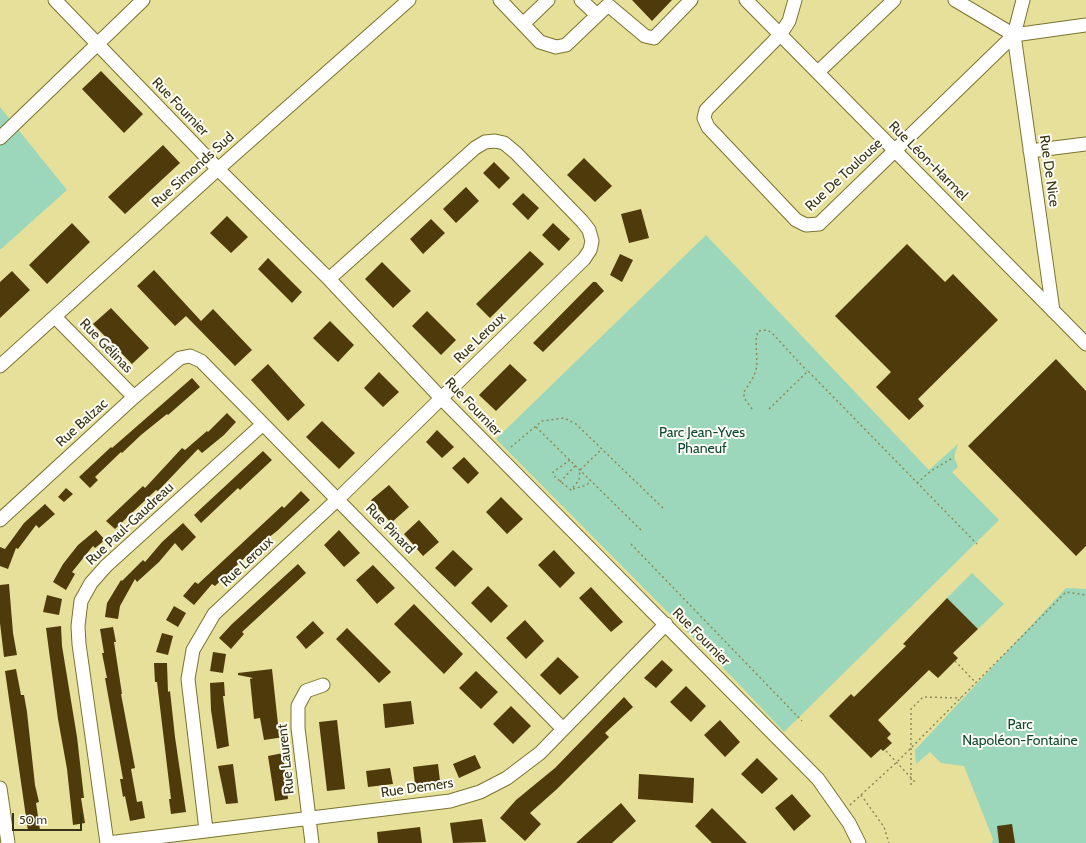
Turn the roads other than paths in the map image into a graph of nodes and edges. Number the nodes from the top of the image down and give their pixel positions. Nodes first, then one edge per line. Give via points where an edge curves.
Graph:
1 (55, 0) edge
2 (143, 0) edge
3 (409, 0) edge
4 (501, 0) edge
5 (548, 0) edge
6 (581, 0) edge
7 (691, 0) edge
8 (746, 0) edge
9 (795, 0) edge
10 (894, 0) edge
11 (955, 0) edge
12 (1023, 0) edge
13 (597, 15) junction
14 (523, 24) junction
15 (1086, 25) edge
16 (780, 35) junction
17 (1014, 35) junction
18 (98, 45) junction
19 (818, 72) junction
20 (0, 138) edge
21 (1086, 144) edge
22 (894, 150) junction
23 (1030, 151) junction
24 (218, 169) junction
25 (329, 279) junction
26 (1053, 311) junction
27 (55, 317) junction
28 (1086, 344) edge
29 (190, 356) joint
30 (0, 366) edge
31 (134, 397) junction
32 (442, 398) junction
33 (263, 424) junction
34 (338, 499) junction
35 (0, 520) edge
36 (666, 624) junction
37 (323, 685) dead end
38 (563, 729) junction
39 (0, 788) edge
40 (309, 818) junction
41 (206, 830) junction
42 (8, 843) edge
43 (108, 843) edge
44 (312, 843) edge
45 (859, 843) edge

1 - 18 street, Rue Fournier
2 - 18 street
3 - 24 street, Rue Simonds Sud
4 - 14 street
5 - 14 street
6 - 13 street
7 - 13 street via 654,38 645,36 611,6 606,6
8 - 16 street, Rue Léon-Harmel
9 - 16 street, Rue De Toulouse via 789,21
10 - 19 street
11 - 17 street
12 - 17 street
13 - 14 street via 566,45 556,47 540,42
15 - 17 street
16 - 19 street, Rue Léon-Harmel
16 - 22 street, Rue De Toulouse via 706,110 704,118 708,127 796,220 806,225 819,224
17 - 22 street, Rue De Toulouse
17 - 23 street, Rue De Nice
18 - 20 street
18 - 24 street, Rue Fournier
19 - 22 street, Rue Léon-Harmel
21 - 23 street
22 - 26 street, Rue Léon-Harmel
23 - 26 street, Rue De Nice
24 - 25 street, Rue Fournier
24 - 27 street, Rue Simonds Sud
25 - 32 street, Rue Fournier
25 - 32 street, Rue Leroux via 475,148 485,142 495,141 504,144 582,221 589,230 592,241 584,259
26 - 28 street, Rue Léon-Harmel
27 - 30 street, Rue Simonds Sud
27 - 31 street, Rue Gélinas
29 - 31 street, Rue Balzac via 180,358
29 - 33 street, Rue Pinard via 201,361
31 - 35 street, Rue Balzac
32 - 34 street, Rue Leroux
32 - 36 street, Rue Fournier
33 - 34 street, Rue Pinard
33 - 43 street, Rue Paul-Gaudreau via 106,566 91,583 81,601 79,644
34 - 38 street, Rue Pinard
34 - 41 street, Rue Leroux via 214,614 192,650 188,679
36 - 38 street, Rue Demers
36 - 45 street, Rue Fournier via 818,779 842,811
37 - 40 street, Rue Laurent via 306,691 298,706 298,728
38 - 40 street, Rue Demers via 540,753 507,778 480,792 450,801
39 - 42 street
40 - 41 street, Rue Demers
40 - 44 street, Rue Laurent
41 - 43 street, Rue Demers

